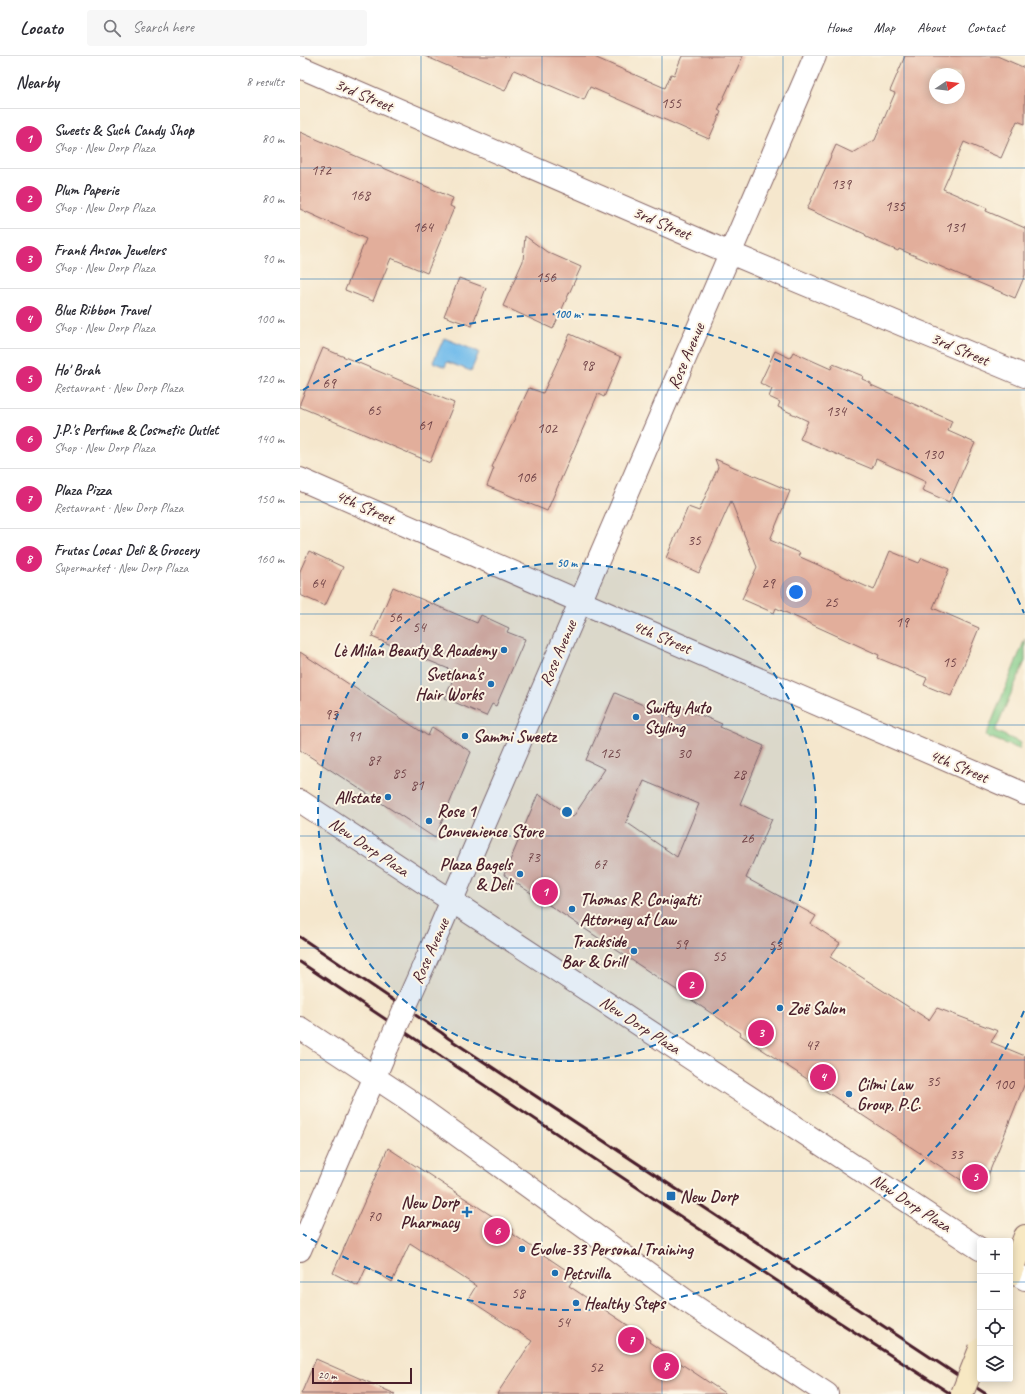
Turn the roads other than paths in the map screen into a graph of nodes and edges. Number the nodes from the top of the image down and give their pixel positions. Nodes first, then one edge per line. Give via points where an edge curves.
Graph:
1 (815, 56) edge
2 (300, 67) edge
3 (730, 253) junction
4 (1025, 376) edge
5 (300, 479) edge
6 (580, 601) junction
7 (1025, 794) edge
8 (300, 801) edge
9 (452, 901) junction
10 (300, 1028) edge
11 (376, 1078) junction
12 (1025, 1236) edge
13 (977, 1247) edge
14 (300, 1250) edge
15 (1014, 1274) edge
16 (977, 1356) edge
17 (827, 1394) edge
18 (962, 1394) edge

1 - 3 street, Rose Avenue
2 - 3 street, 3rd Street
3 - 4 street, 3rd Street
3 - 6 street, Rose Avenue
5 - 6 street, 4th Street
6 - 7 street, 4th Street
6 - 9 street, Rose Avenue
8 - 9 street, New Dorp Plaza
9 - 11 street, Rose Avenue, bridge
9 - 13 street, New Dorp Plaza
10 - 11 street
11 - 14 street, Rose Avenue
11 - 17 street via 685,1300
12 - 15 street
16 - 18 street, bridge

